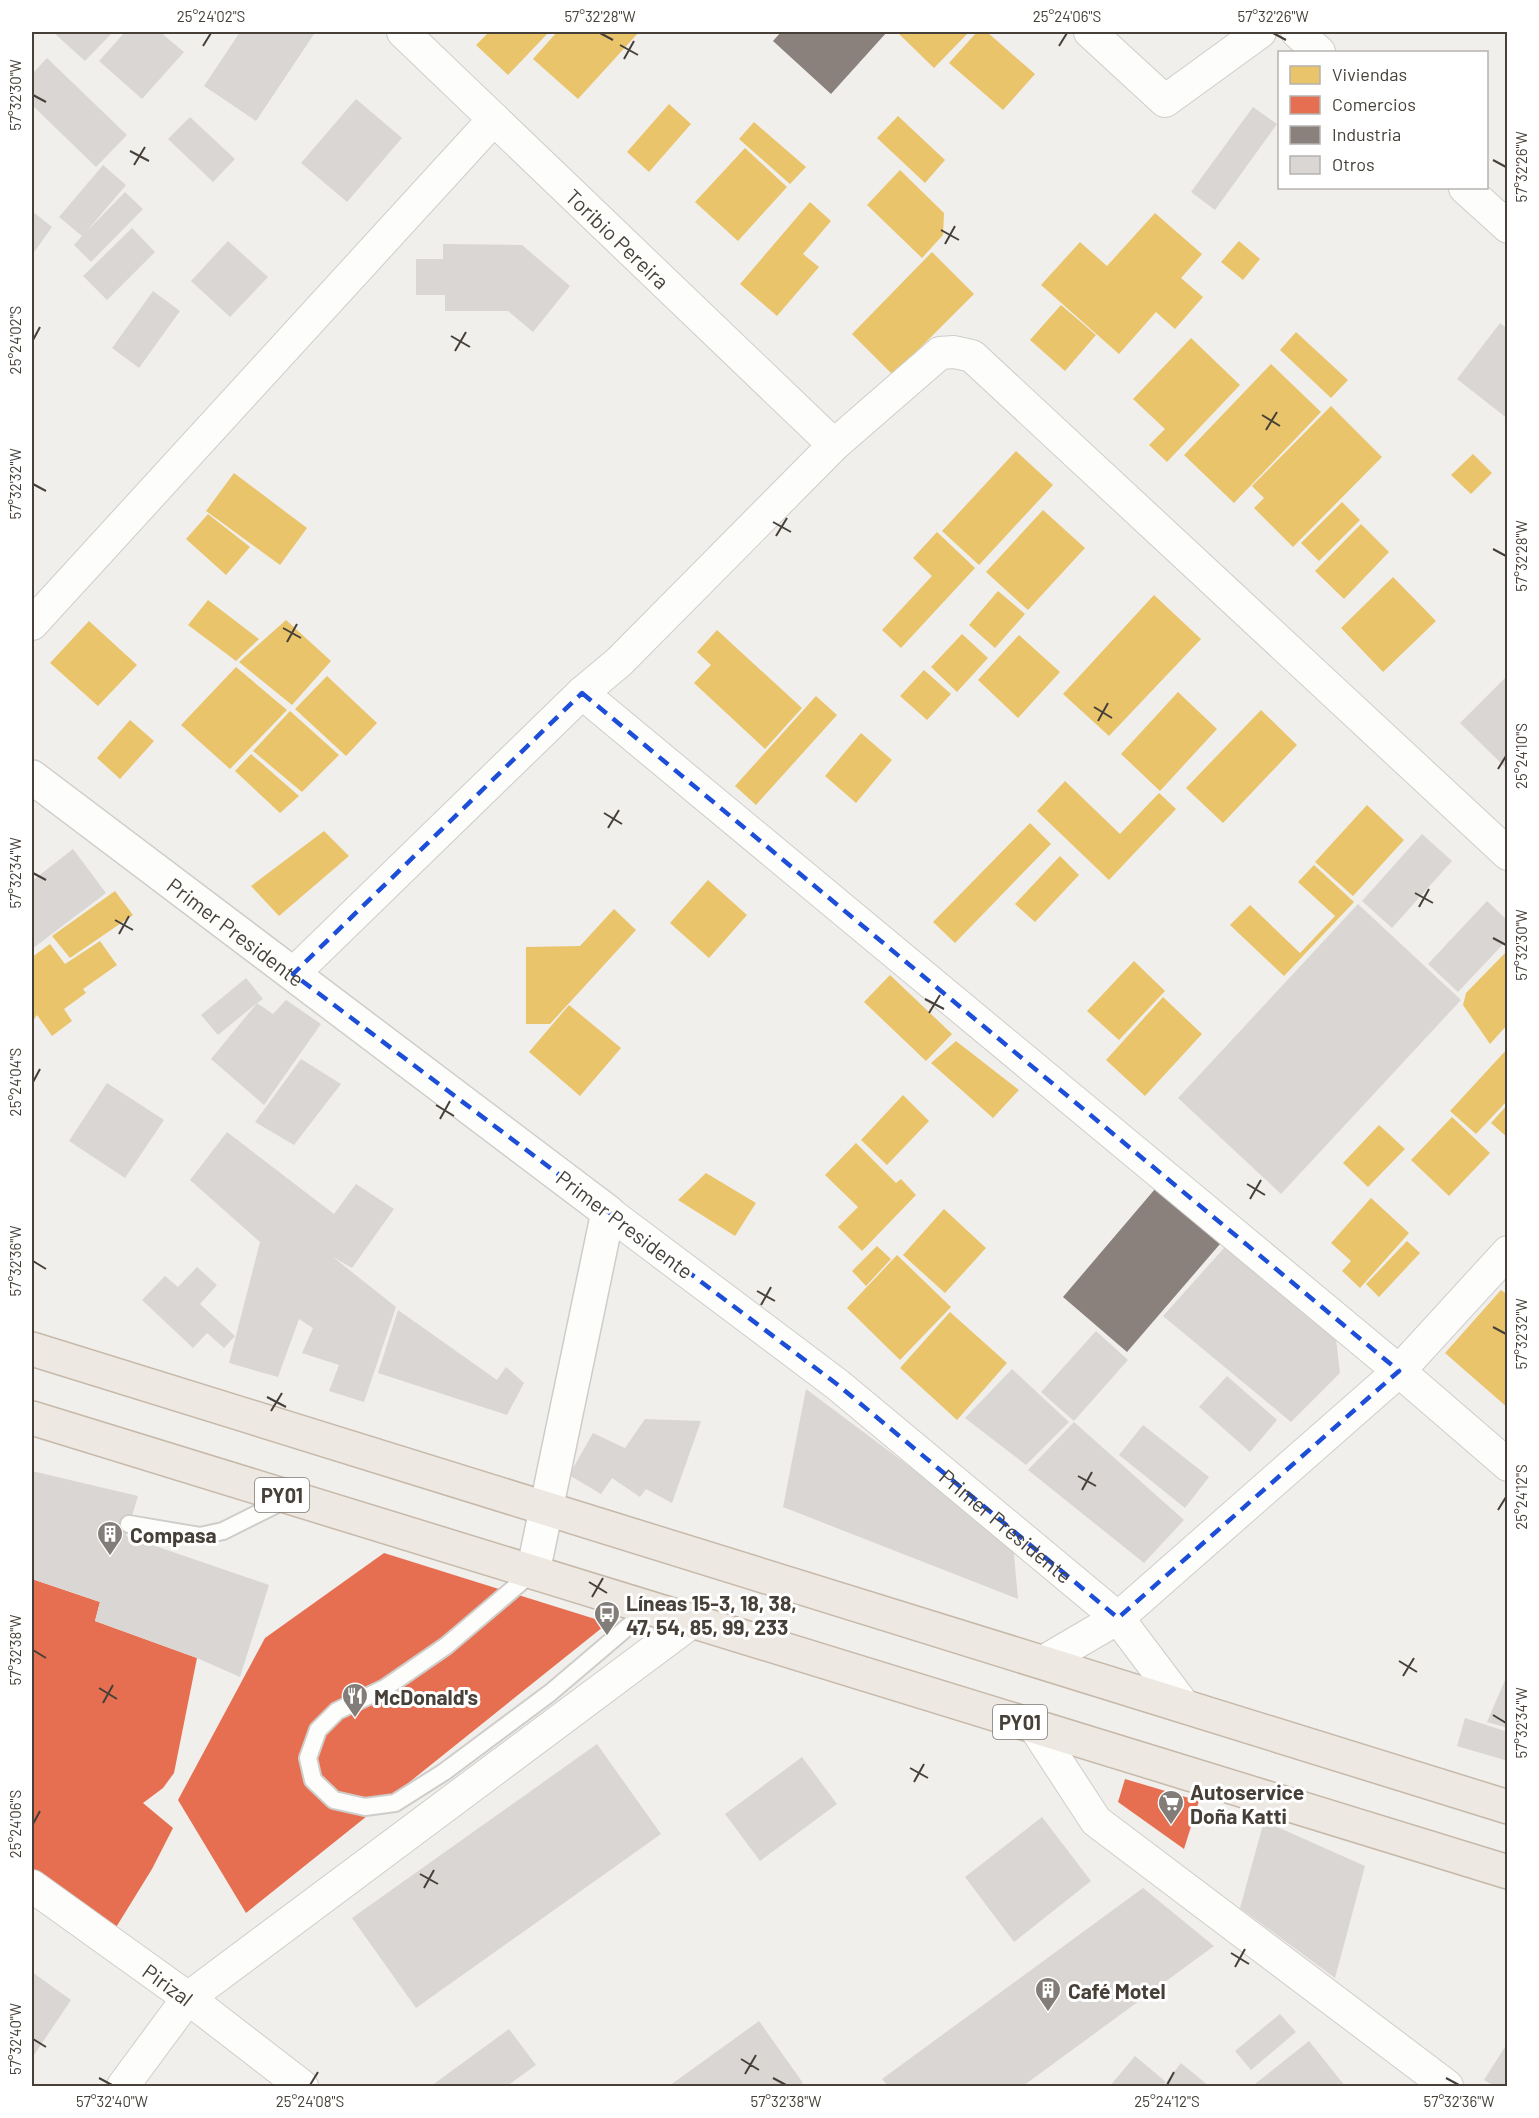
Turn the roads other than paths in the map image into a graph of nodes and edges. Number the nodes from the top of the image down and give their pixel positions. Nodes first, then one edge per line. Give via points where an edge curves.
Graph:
1 (403, 32) edge
2 (1090, 32) edge
3 (1260, 32) edge
4 (1297, 32) edge
5 (1318, 51) edge
6 (494, 119) junction
7 (1466, 189) edge
8 (1508, 227) edge
9 (834, 445) junction
10 (32, 624) edge
11 (582, 693) junction
12 (32, 777) edge
13 (1508, 854) edge
14 (293, 974) junction
15 (608, 1212) junction
16 (1508, 1252) edge
17 (32, 1348) edge
18 (1399, 1371) junction
19 (32, 1418) edge
20 (1508, 1465) edge
21 (290, 1497) junction
22 (548, 1508) junction
23 (129, 1524) dead end
24 (533, 1572) junction
25 (650, 1608) junction
26 (1118, 1618) junction
27 (693, 1621) junction
28 (1043, 1662) junction
29 (1185, 1707) junction
30 (1034, 1726) junction
31 (1508, 1807) edge
32 (1508, 1872) edge
33 (32, 1886) edge
34 (188, 1998) junction
35 (123, 2086) edge
36 (302, 2086) edge
37 (1447, 2086) edge

1 - 6 street, Toribio Pereira
2 - 3 street via 1165,101
4 - 5 street
6 - 9 street, Toribio Pereira
6 - 10 street
7 - 8 street
9 - 11 street via 619,662
9 - 13 street via 940,353 972,356
11 - 14 street
11 - 18 street
12 - 14 street, Primer Presidente
14 - 15 street, Primer Presidente
15 - 22 street
15 - 26 street, Primer Presidente via 838,1385
16 - 18 street
17 - 22 highway
18 - 20 street
18 - 26 street
19 - 21 highway, PY01
21 - 23 lane via 223,1531 200,1536
21 - 24 highway, PY01
22 - 24 street
22 - 28 highway
24 - 25 highway, PY01
24 - 25 lane via 437,1652 385,1688 337,1711 318,1730 308,1758 313,1780 334,1800 365,1807 395,1803 444,1772 550,1693
25 - 27 highway, PY01
26 - 28 street
26 - 29 street, Primer Presidente
27 - 30 highway, PY01
27 - 34 street
28 - 29 highway
29 - 31 highway
30 - 32 highway, PY01
30 - 37 street via 1096,1821
33 - 34 street, Pirizal
34 - 35 street
34 - 36 street, Pirizal

